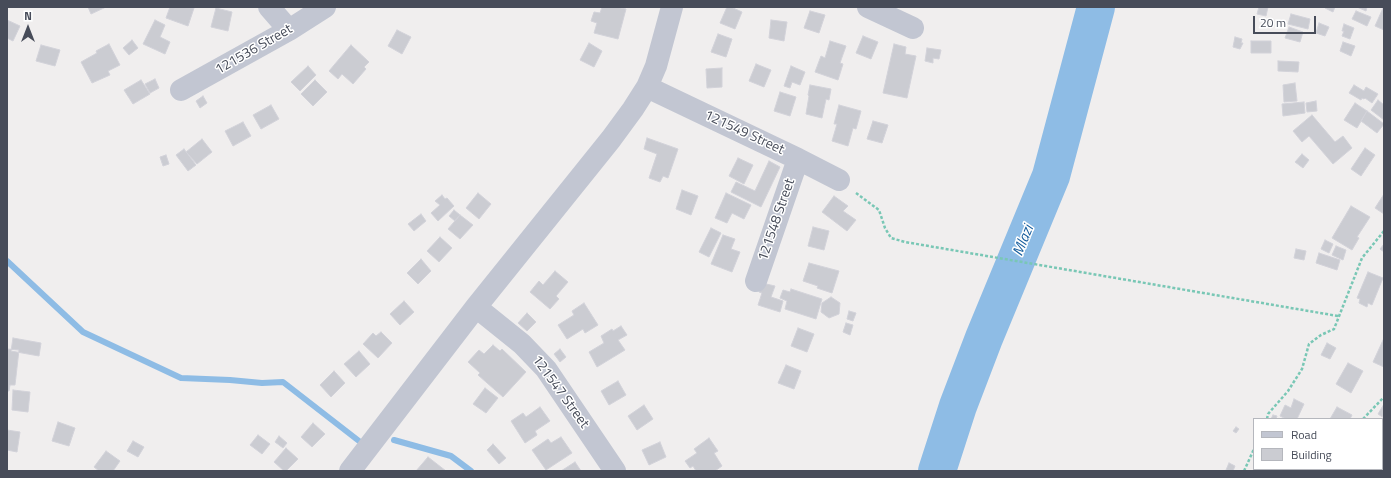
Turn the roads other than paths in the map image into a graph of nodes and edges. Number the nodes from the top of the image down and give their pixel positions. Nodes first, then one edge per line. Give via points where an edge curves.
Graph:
1 (269, 7) edge
2 (325, 7) edge
3 (672, 7) edge
4 (868, 7) edge
5 (913, 28) dead end
6 (289, 30) junction
7 (647, 87) junction
8 (181, 90) dead end
9 (798, 158) junction
10 (840, 180) road end
11 (756, 281) dead end
12 (476, 306) junction
13 (350, 471) edge
14 (615, 471) edge

1 - 6 street
2 - 6 street, 121536 Street
3 - 7 street via 656,66
4 - 5 street
6 - 8 street, 121536 Street
7 - 9 street, 121549 Street
7 - 12 street via 611,139
9 - 10 street, 121549 Street
9 - 11 street, 121548 Street
12 - 13 street
12 - 14 street, 121547 Street via 522,344 546,369

